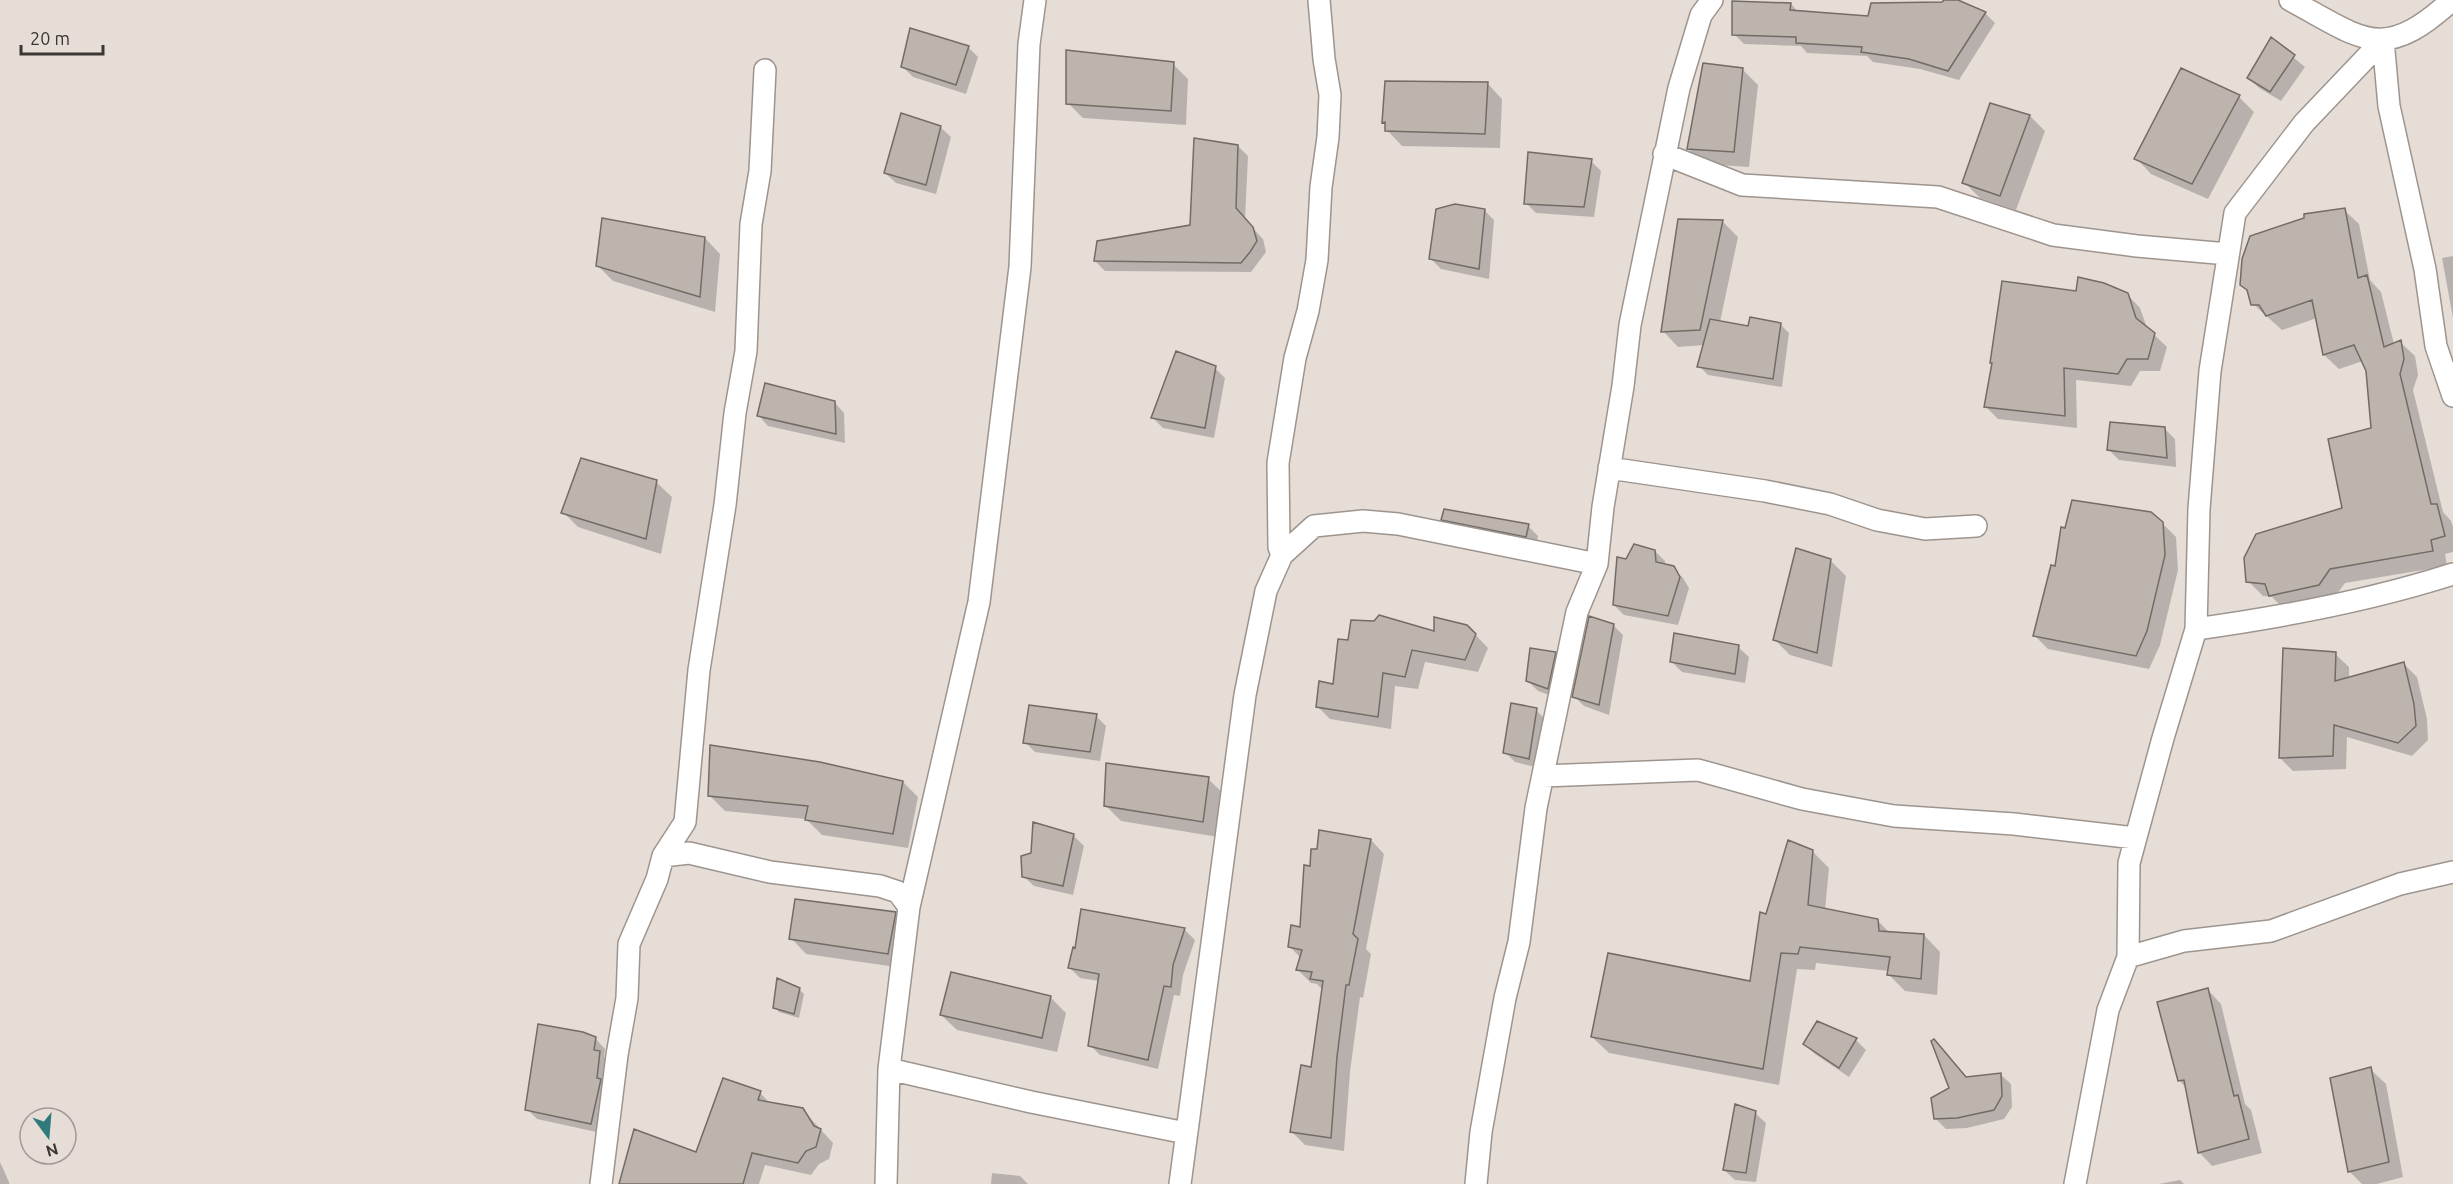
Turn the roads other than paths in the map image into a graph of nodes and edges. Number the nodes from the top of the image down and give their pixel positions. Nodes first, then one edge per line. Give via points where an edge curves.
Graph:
1 (1035, 0) edge
2 (1319, 0) edge
3 (1712, 0) edge
4 (2290, 0) edge
5 (2452, 0) edge
6 (2383, 40) junction
7 (765, 70) dead end
8 (1664, 154) junction
9 (2228, 254) junction
10 (2453, 396) edge
11 (1609, 468) junction
12 (1976, 526) dead end
13 (1282, 555) junction
14 (1597, 564) junction
15 (2453, 574) edge
16 (2196, 628) junction
17 (1543, 776) junction
18 (2135, 838) junction
19 (663, 856) junction
20 (2453, 872) edge
21 (909, 907) junction
22 (2128, 957) junction
23 (889, 1069) junction
24 (1186, 1133) junction
25 (601, 1184) edge
26 (886, 1184) edge
27 (1180, 1184) edge
28 (1476, 1184) edge
29 (2075, 1184) edge

1 - 21 street via 1029,44 1020,267 979,602
2 - 13 street via 1330,94 1328,137 1317,260 1295,358 1278,463
3 - 8 street via 1701,15 1694,36
4 - 6 street via 2357,35 2372,41
5 - 6 street via 2417,29
6 - 9 street via 2304,123 2235,213
6 - 10 street via 2389,106 2425,269 2436,346
7 - 19 street via 746,351 699,670 685,822
8 - 9 street via 1742,185 1938,197 2053,235
8 - 11 street via 1630,325
9 - 16 street via 2209,382 2199,509
11 - 12 street via 1765,491 1925,529
11 - 14 street
13 - 14 street via 1314,526 1363,521 1398,524
13 - 24 street via 1266,591 1245,695
14 - 17 street via 1577,612
15 - 16 street via 2393,593 2324,608
16 - 18 street
17 - 18 street via 1698,770 1802,799 1894,816
17 - 28 street via 1519,942 1481,1132
18 - 22 street via 2129,863
19 - 21 street via 689,854 770,872 867,883 898,892
19 - 25 street via 629,944 627,998
20 - 22 street via 2400,884 2271,931 2184,941
21 - 23 street
22 - 29 street via 2108,1010
23 - 24 street
23 - 26 street
24 - 27 street

